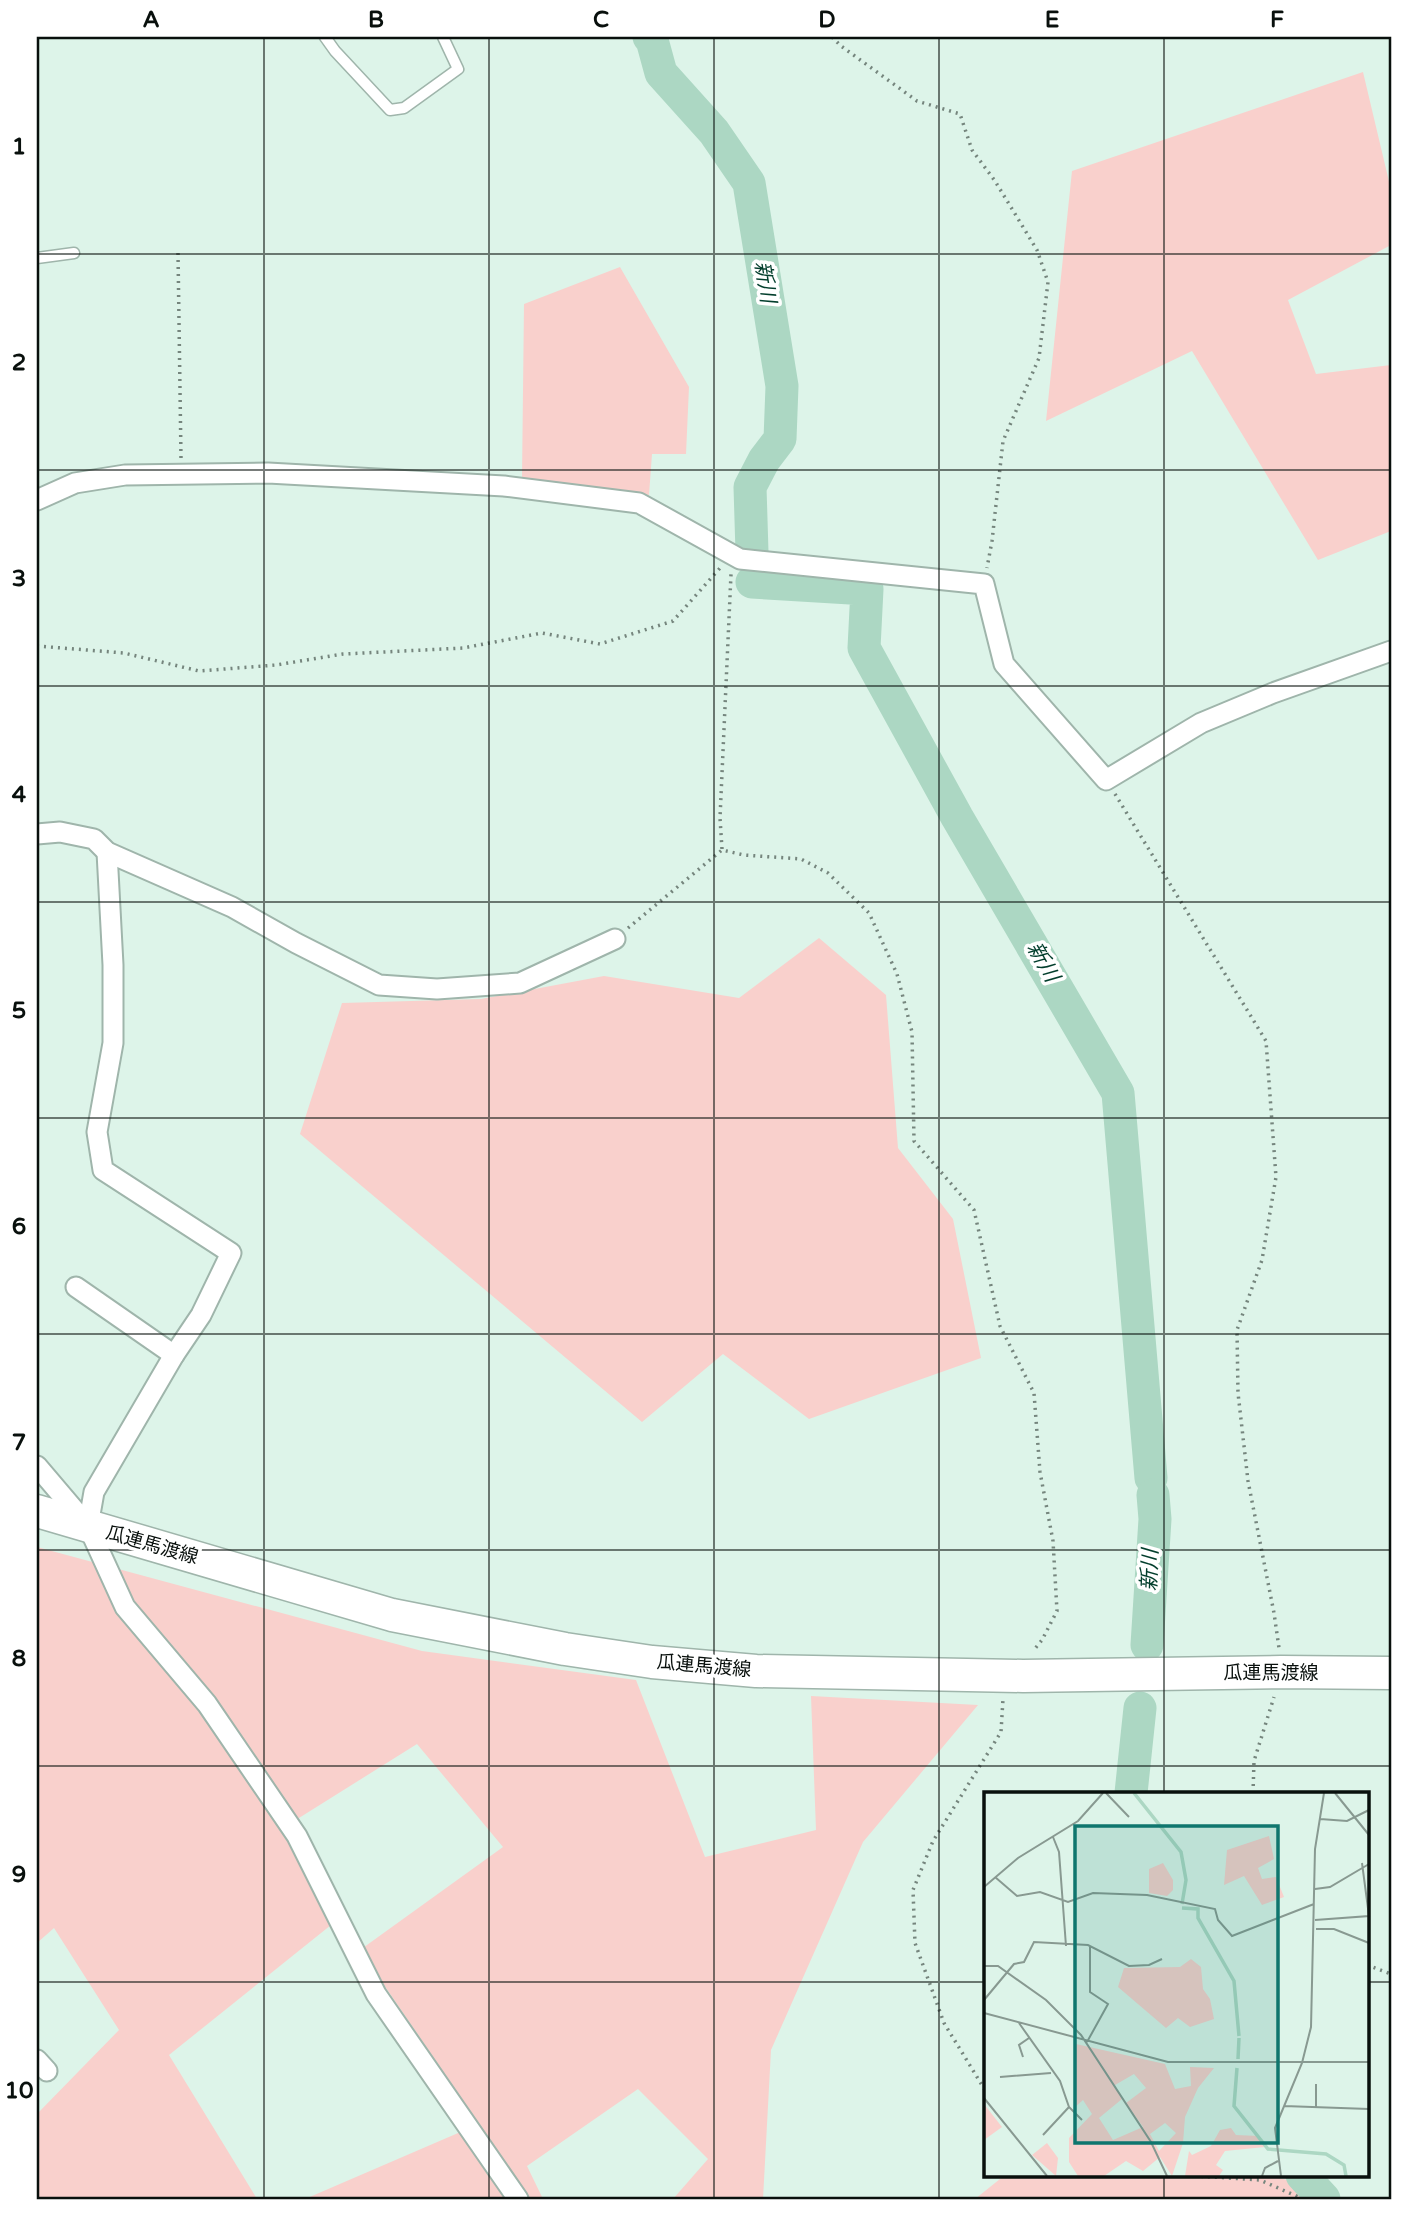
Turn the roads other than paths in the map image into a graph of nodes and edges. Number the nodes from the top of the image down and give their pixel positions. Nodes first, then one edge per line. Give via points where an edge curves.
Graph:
1 (325, 37) edge
2 (443, 37) edge
3 (74, 253) dead end
4 (37, 258) edge
5 (37, 500) edge
6 (1391, 652) edge
7 (37, 834) edge
8 (107, 852) junction
9 (615, 939) road end
10 (76, 1287) dead end
11 (174, 1355) junction
12 (37, 1466) edge
13 (37, 1511) edge
14 (88, 1526) junction
15 (1391, 1673) edge
16 (518, 2199) edge

1 - 2 lane via 390,110 404,108 458,69
3 - 4 lane
5 - 6 street via 75,483 125,475 268,473 504,486 639,503 740,559 984,584 1004,664 1106,780 1200,723
7 - 8 street via 60,832 94,839
8 - 9 street via 232,907 379,985 437,989 520,982
8 - 11 street via 113,1043 97,1132 103,1170 230,1253 201,1315
10 - 11 street
11 - 14 street via 94,1492
12 - 14 street
13 - 14 main road, 瓜連馬渡線
14 - 15 main road, 瓜連馬渡線 via 392,1615 652,1662 756,1671 1014,1676
14 - 16 street via 125,1607 207,1704 297,1836 376,1994

